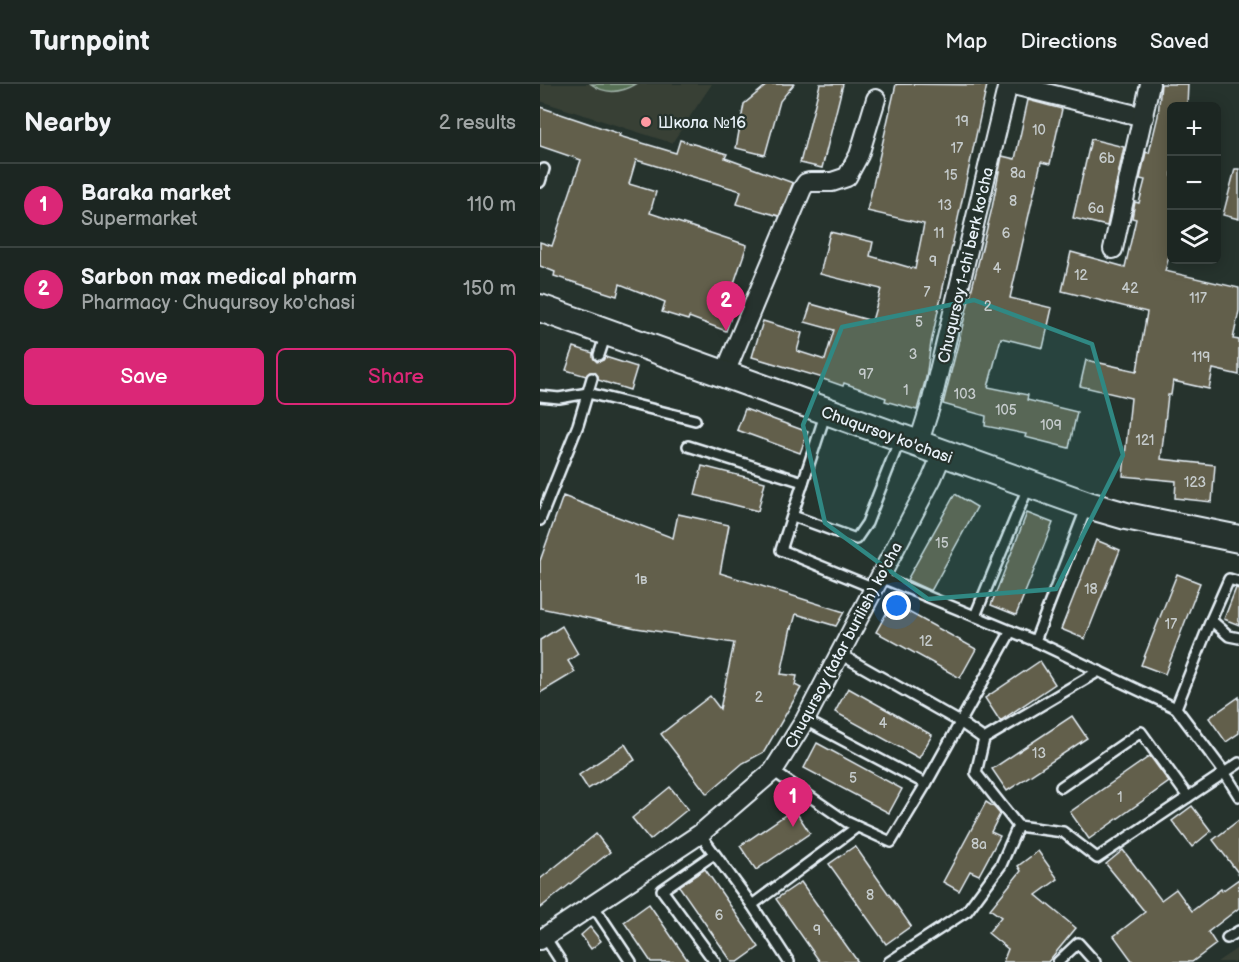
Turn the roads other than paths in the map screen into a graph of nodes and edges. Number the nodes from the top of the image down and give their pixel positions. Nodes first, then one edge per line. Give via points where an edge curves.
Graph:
1 (1008, 84) edge
2 (1150, 84) edge
3 (876, 99) dead end
4 (1143, 117) junction
5 (544, 170) dead end
6 (540, 182) edge
7 (1113, 249) dead end
8 (540, 308) edge
9 (724, 375) junction
10 (592, 378) dead end
11 (588, 393) junction
12 (540, 396) edge
13 (826, 412) junction
14 (695, 420) dead end
15 (909, 442) junction
16 (688, 446) dead end
17 (942, 454) junction
18 (803, 482) junction
19 (1029, 484) junction
20 (1088, 505) junction
21 (793, 516) junction
22 (540, 520) edge
23 (1239, 539) edge
24 (1239, 582) edge
25 (877, 583) junction
26 (975, 616) junction
27 (1210, 620) junction
28 (1011, 631) junction
29 (1239, 638) edge
30 (1035, 641) junction
31 (840, 654) junction
32 (1100, 671) junction
33 (1176, 708) junction
34 (806, 720) junction
35 (960, 722) junction
36 (984, 739) junction
37 (1239, 763) edge
38 (773, 771) junction
39 (1224, 772) junction
40 (926, 784) junction
41 (1061, 787) dead end
42 (1239, 796) edge
43 (1188, 797) junction
44 (1018, 826) junction
45 (857, 827) junction
46 (700, 834) junction
47 (714, 854) junction
48 (593, 905) junction
49 (752, 905) junction
50 (1239, 931) edge
51 (1227, 938) dead end
52 (542, 939) edge
53 (784, 960) edge
54 (561, 962) edge
55 (631, 962) edge
56 (715, 962) edge
57 (889, 962) edge
58 (1058, 962) edge
59 (1095, 962) edge

1 - 4 street
1 - 15 street, Chuqursoy 1-chi berk ko'cha via 932,404
2 - 4 street
3 - 9 street via 847,177 810,182 802,189
4 - 7 street
5 - 6 lane
8 - 9 street, Chuqursoy ko'chasi via 603,344
9 - 13 street, Chuqursoy ko'chasi
10 - 11 lane
11 - 12 lane via 559,398
11 - 14 lane
11 - 22 lane
13 - 15 street, Chuqursoy ko'chasi
13 - 18 lane
15 - 17 street, Chuqursoy ko'chasi
15 - 21 lane via 856,539
16 - 18 lane
17 - 19 street, Chuqursoy ko'chasi
17 - 25 street, Chuqursoy (tatar burilish) ko'cha
18 - 21 lane
19 - 20 street, Chuqursoy ko'chasi
19 - 26 lane
20 - 23 street, Chuqursoy ko'chasi
20 - 30 lane
21 - 25 lane via 781,550
24 - 27 lane via 1229,579
25 - 26 lane
25 - 31 street, Chuqursoy (tatar burilish) ko'cha
26 - 28 lane
27 - 29 lane via 1229,636
27 - 33 lane
28 - 30 lane
28 - 35 lane
30 - 32 lane
31 - 34 street, Chuqursoy (tatar burilish) ko'cha
31 - 35 lane
32 - 33 lane
32 - 36 lane
33 - 39 lane
34 - 38 street, Chuqursoy (tatar burilish) ko'cha
34 - 40 lane
35 - 36 lane
35 - 40 lane
36 - 44 lane via 976,773
37 - 39 lane
38 - 45 lane
38 - 46 street, Chuqursoy (tatar burilish) ko'cha
39 - 42 lane
39 - 43 lane
40 - 45 lane via 891,842
41 - 43 lane via 1141,732
43 - 44 lane via 1097,858 1063,832
44 - 57 lane via 1001,866 968,911
45 - 49 lane
46 - 47 lane
46 - 48 street, Chuqursoy (tatar burilish) ko'cha
47 - 49 lane
47 - 56 lane via 662,890
48 - 52 street, Chuqursoy (tatar burilish) ko'cha
48 - 55 lane
49 - 53 lane
50 - 51 lane
52 - 54 lane
58 - 59 lane via 1078,943

